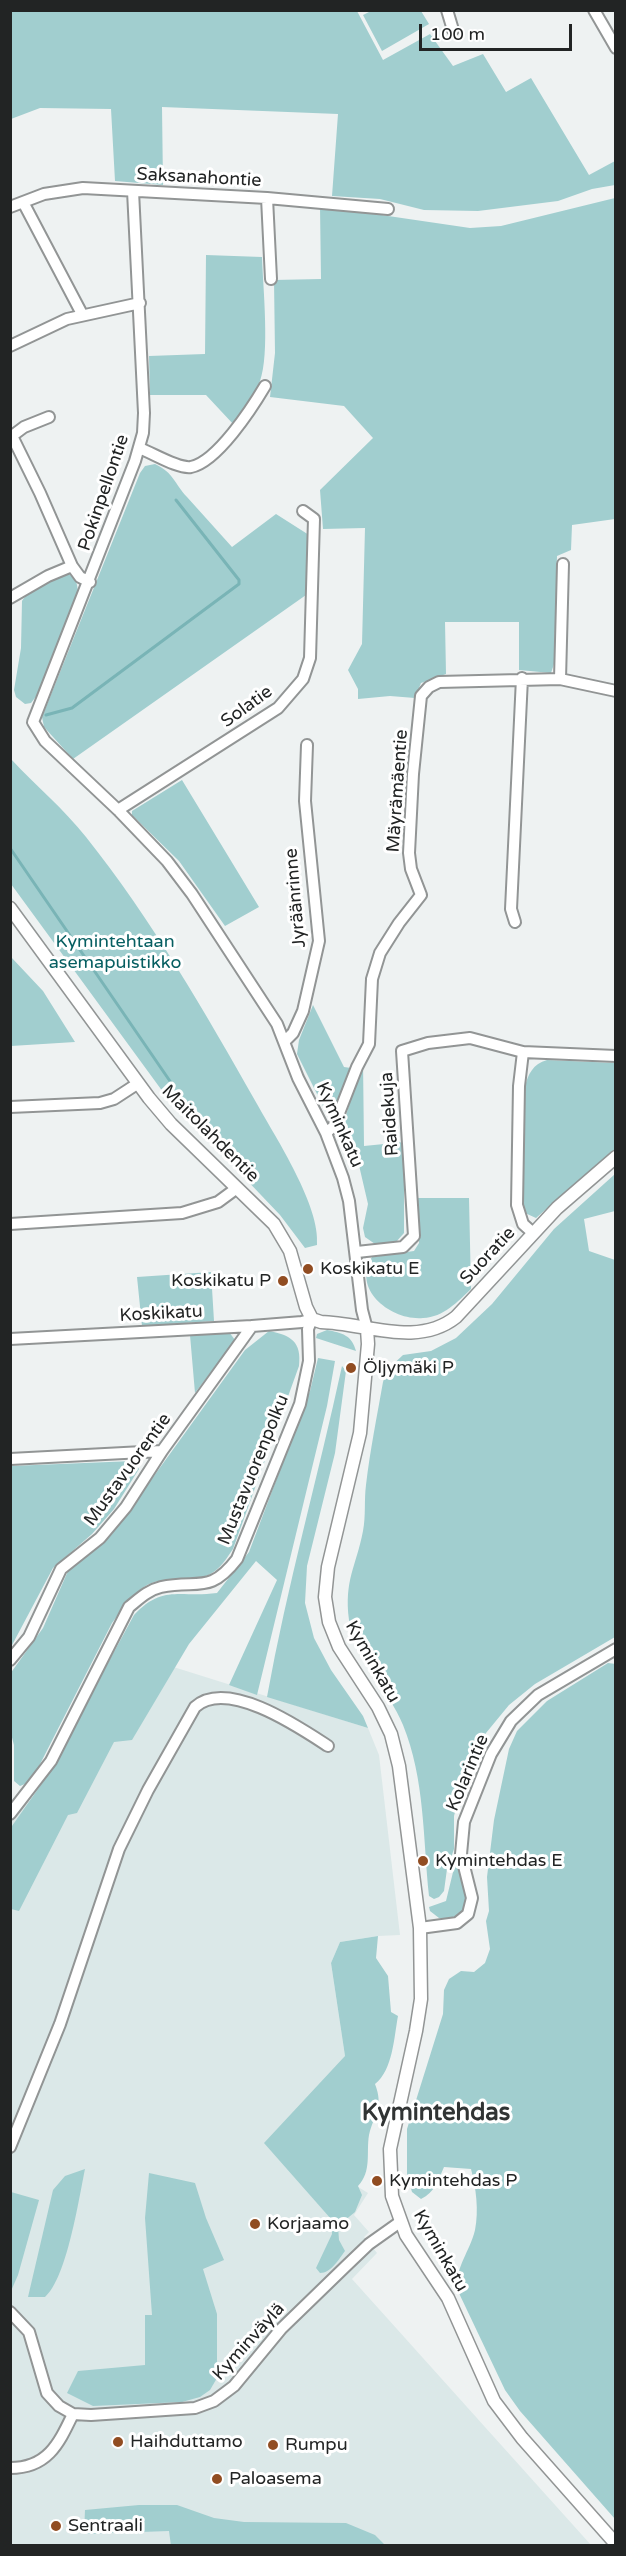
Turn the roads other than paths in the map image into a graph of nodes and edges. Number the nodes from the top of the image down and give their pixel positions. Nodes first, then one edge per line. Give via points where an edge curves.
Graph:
1 (447, 10) edge
2 (594, 10) edge
3 (453, 30) dead end
4 (615, 48) edge
5 (133, 191) junction
6 (267, 198) junction
7 (23, 202) junction
8 (10, 207) edge
9 (388, 209) dead end
10 (271, 279) dead end
11 (140, 303) junction
12 (82, 314) junction
13 (10, 346) edge
14 (265, 386) dead end
15 (50, 417) dead end
16 (139, 448) junction
17 (303, 511) dead end
18 (563, 564) dead end
19 (72, 566) junction
20 (90, 582) junction
21 (10, 597) edge
22 (522, 678) junction
23 (560, 679) junction
24 (615, 691) edge
25 (33, 722) joint
26 (307, 745) dead end
27 (118, 810) junction
28 (10, 908) edge
29 (515, 922) dead end
30 (285, 1041) junction
31 (523, 1052) junction
32 (615, 1056) edge
33 (137, 1084) junction
34 (10, 1107) edge
35 (326, 1133) junction
36 (615, 1157) edge
37 (237, 1188) junction
38 (10, 1224) edge
39 (533, 1233) junction
40 (357, 1252) junction
41 (312, 1319) junction
42 (252, 1326) junction
43 (367, 1329) junction
44 (10, 1339) edge
45 (162, 1451) junction
46 (10, 1459) edge
47 (615, 1649) edge
48 (10, 1660) edge
49 (328, 1746) dead end
50 (10, 1814) edge
51 (420, 1928) junction
52 (10, 2147) edge
53 (400, 2222) junction
54 (10, 2312) edge
55 (73, 2414) junction
56 (10, 2468) edge
57 (615, 2544) edge

1 - 3 street
2 - 4 street
5 - 6 street, Saksanahontie
5 - 7 street, Saksanahontie via 83,188 44,194
5 - 11 street, Pokinpellontie
6 - 9 street, Saksanahontie
6 - 10 street
7 - 8 street, Saksanahontie
7 - 12 street
11 - 12 street
11 - 16 street, Pokinpellontie via 144,413
12 - 13 street
14 - 16 street via 249,414 224,443 191,467
15 - 19 street via 12,436
16 - 20 street, Pokinpellontie
17 - 27 street, Solatie via 314,519 310,658 303,679 278,708
18 - 23 street
19 - 20 street
19 - 21 street
20 - 25 street, Pokinpellontie
22 - 23 street, Mäyrämäentie
22 - 29 street via 510,909
22 - 35 street, Mäyrämäentie via 439,682 421,696 409,853 422,895 386,943 375,966 369,1044 334,1126
23 - 24 street, Mäyrämäentie
25 - 27 street, Kyminkatu via 45,741
26 - 30 street, Jyräänrinne via 305,801 319,941 303,1011
27 - 30 street, Kyminkatu via 167,861 192,894
28 - 33 street, Maitolahdentie
30 - 35 street, Kyminkatu
31 - 32 street
31 - 39 street via 518,1205 523,1224
31 - 40 street, Raidekuja via 470,1038 428,1043 402,1052 414,1236 403,1247
33 - 34 street via 100,1103
33 - 37 street, Maitolahdentie via 171,1124
35 - 40 street, Kyminkatu via 349,1201
36 - 39 street, Suoratie
37 - 38 street via 218,1202 182,1213
37 - 41 street, Maitolahdentie via 262,1210 282,1236
39 - 43 street, Suoratie via 456,1317 443,1326 408,1333
40 - 43 street, Kyminkatu
41 - 42 street, Koskikatu
41 - 43 street
41 - 50 street, Mustavuorenpolku via 300,1404 237,1559 214,1581 161,1587 147,1592 129,1607 51,1761
42 - 44 street, Koskikatu
42 - 45 street, Mustavuorentie
43 - 51 street, Kyminkatu via 360,1433 328,1567 325,1597 339,1647 391,1734 399,1766
45 - 46 street
45 - 48 street, Mustavuorentie via 126,1507 100,1538 61,1569 29,1637
47 - 51 street, Kolarintie via 538,1695 511,1721 491,1754 464,1822 460,1854 472,1898 468,1914 457,1923
49 - 52 street via 288,1720 246,1703 214,1697 195,1707 119,1849 60,2024
51 - 53 street, Kyminkatu via 419,2016 389,2160 392,2196
53 - 55 street, Kyminväylä via 369,2244 281,2328 234,2386 214,2401 195,2408
53 - 57 street, Kyminkatu via 448,2298 501,2412
54 - 55 street via 29,2332 46,2393
55 - 56 street via 58,2446 49,2455 24,2467

